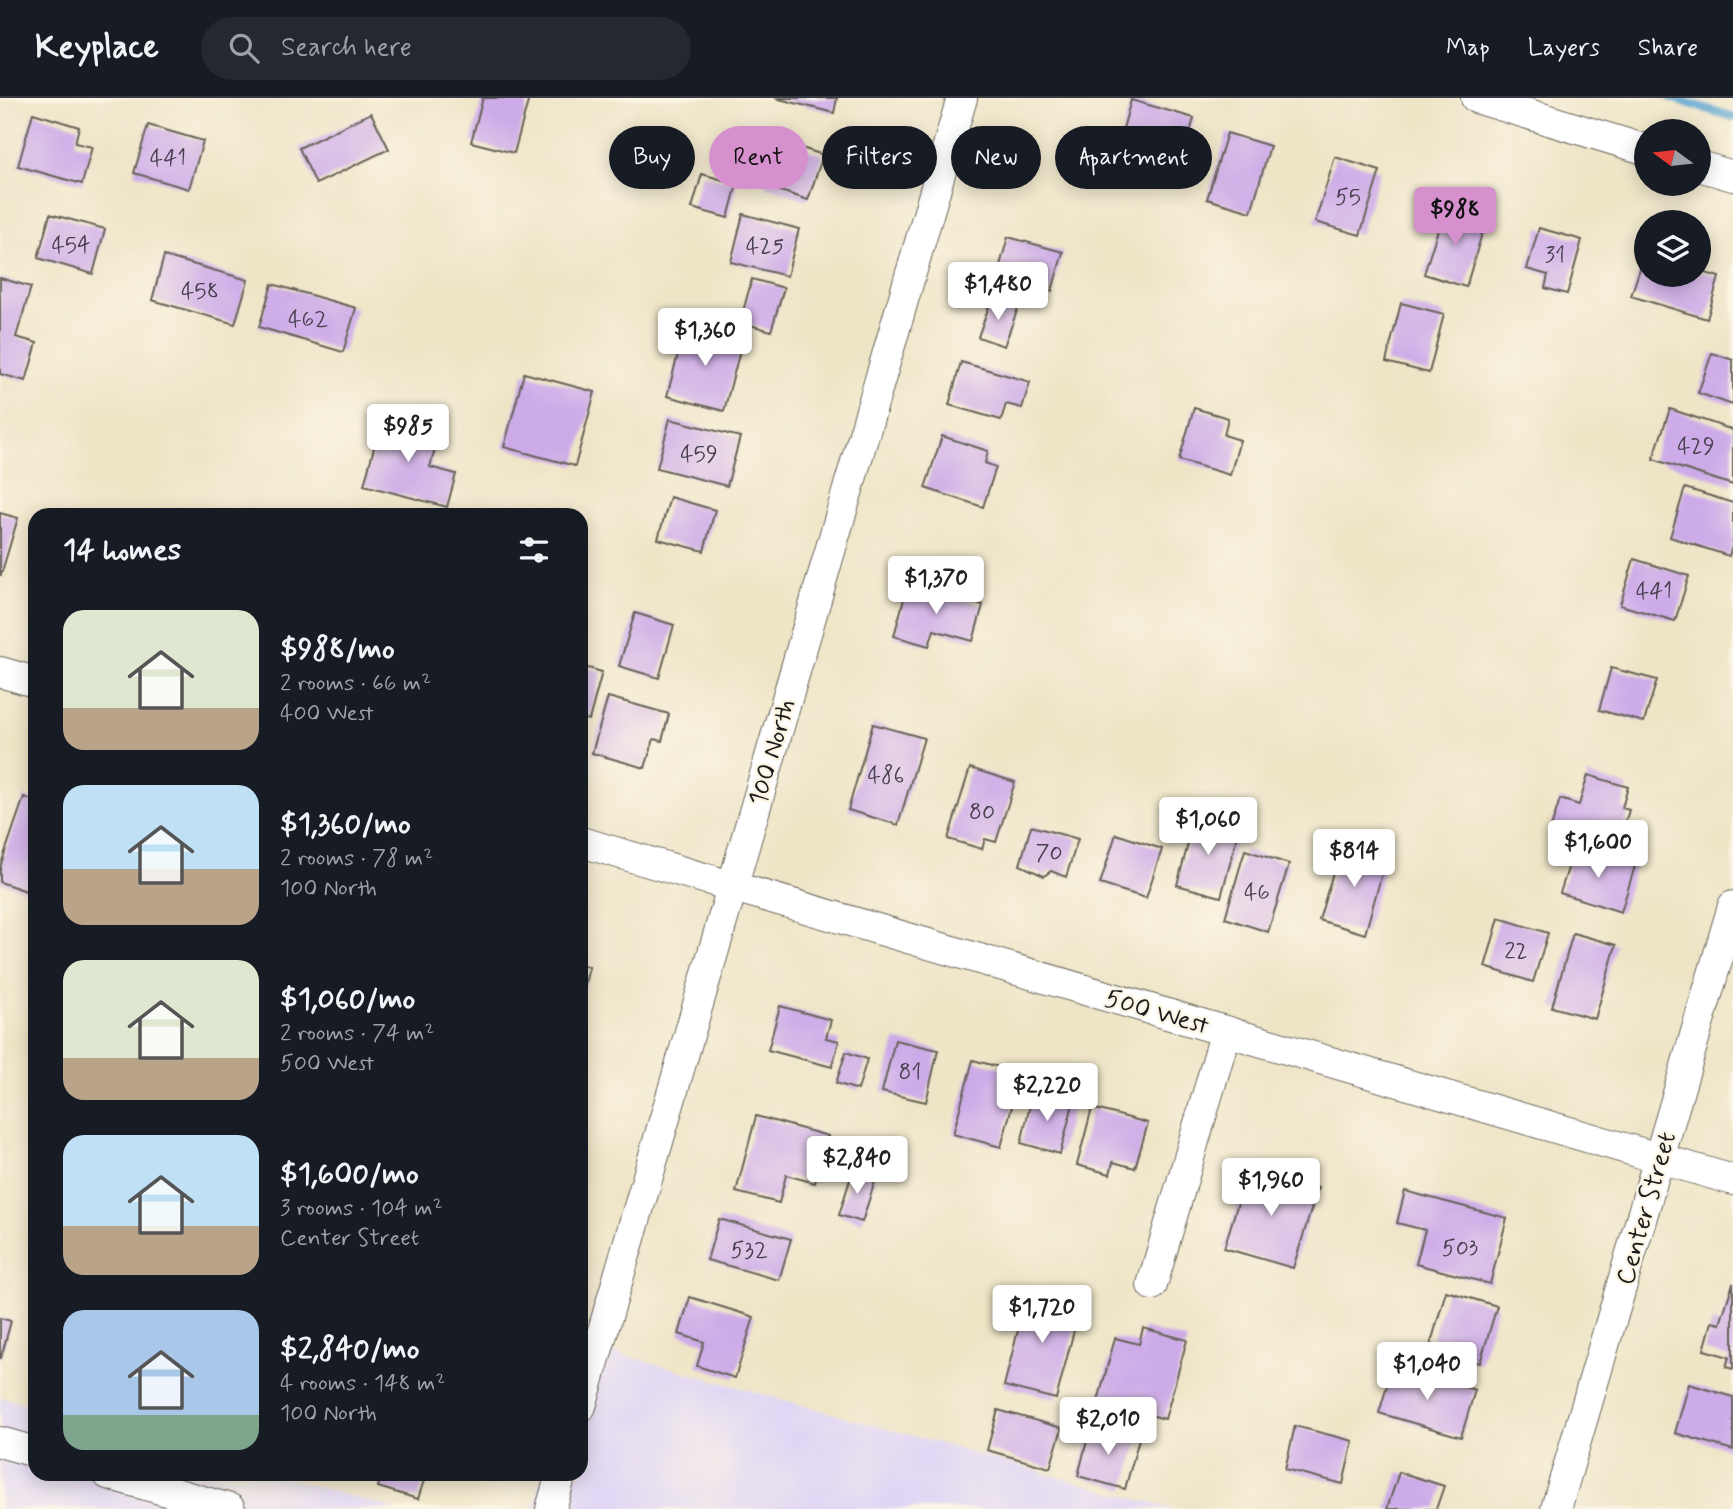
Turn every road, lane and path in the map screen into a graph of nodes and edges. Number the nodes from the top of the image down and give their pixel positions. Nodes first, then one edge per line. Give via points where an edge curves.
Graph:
1 (962, 98) edge
2 (1476, 98) edge
3 (1634, 146) edge
4 (1712, 170) edge
5 (1733, 176) edge
6 (0, 672) edge
7 (28, 680) edge
8 (588, 844) edge
9 (732, 887) junction
10 (1733, 906) edge
11 (1226, 1031) junction
12 (1660, 1158) junction
13 (1733, 1180) edge
14 (1152, 1285) dead end
15 (588, 1382) edge
16 (0, 1442) edge
17 (28, 1450) edge
18 (132, 1481) edge
19 (559, 1481) edge
20 (230, 1509) edge
21 (551, 1509) edge
22 (1556, 1509) edge

1 - 9 street, 100 North
2 - 3 street
4 - 5 street
6 - 7 street
8 - 9 street, 500 West
9 - 11 street, 500 West
9 - 15 street, 100 North
10 - 12 street, Center Street
11 - 12 street, 500 West
11 - 14 street
12 - 13 street, 500 West
12 - 22 street, Center Street
16 - 17 street
18 - 20 street
19 - 21 street

